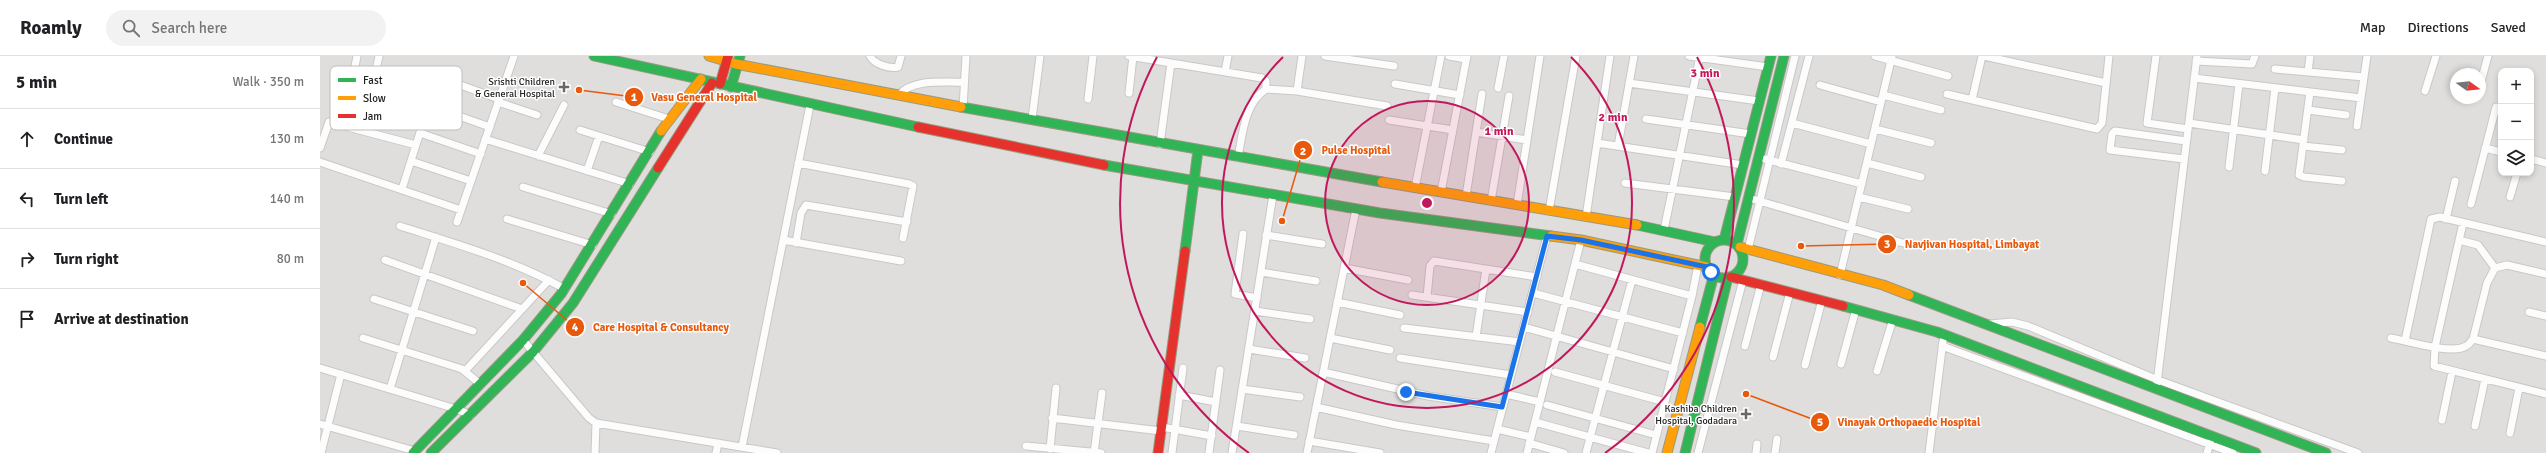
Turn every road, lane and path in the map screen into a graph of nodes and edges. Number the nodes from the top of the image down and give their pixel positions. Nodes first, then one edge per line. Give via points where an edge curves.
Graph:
1 (357, 56) edge
2 (379, 56) edge
3 (514, 56) edge
4 (594, 56) edge
5 (645, 56) edge
6 (709, 56) edge
7 (870, 56) edge
8 (901, 56) edge
9 (966, 56) edge
10 (1040, 56) edge
11 (1093, 56) edge
12 (1129, 56) edge
13 (1133, 56) edge
14 (1228, 56) edge
15 (1302, 56) edge
16 (1325, 56) edge
17 (1441, 56) edge
18 (1449, 56) edge
19 (1504, 56) edge
20 (1540, 56) edge
21 (1576, 56) edge
22 (1610, 56) edge
23 (1634, 56) edge
24 (1689, 56) edge
25 (1771, 56) edge
26 (1784, 56) edge
27 (1795, 56) edge
28 (1809, 56) edge
29 (1875, 56) edge
30 (1983, 56) edge
31 (2108, 56) edge
32 (2156, 56) edge
33 (2255, 56) edge
34 (2310, 56) edge
35 (2367, 56) edge
36 (2436, 56) edge
37 (2488, 56) edge
38 (1467, 57) edge
39 (1700, 57) edge
40 (727, 58) edge
41 (1892, 58) edge
42 (631, 59) edge
43 (2197, 59) edge
44 (738, 60) edge
45 (1171, 63) junction
46 (640, 65) junction
47 (355, 66) edge
48 (377, 66) edge
49 (1394, 66) dead end
50 (1768, 67) junction
51 (2485, 68) edge
52 (2275, 69) dead end
53 (1225, 72) junction
54 (2308, 72) junction
55 (1948, 76) dead end
56 (2364, 77) junction
57 (2194, 78) junction
58 (701, 79) junction
59 (964, 82) junction
60 (1629, 83) junction
61 (2106, 83) junction
62 (716, 84) junction
63 (1395, 84) dead end
64 (2239, 84) junction
65 (1820, 85) dead end
66 (462, 86) edge
67 (731, 87) junction
68 (1498, 88) dead end
69 (2275, 88) junction
70 (1266, 89) junction
71 (1434, 90) junction
72 (1297, 91) junction
73 (2425, 91) dead end
74 (1692, 92) junction
75 (2310, 92) junction
76 (1129, 93) dead end
77 (1482, 94) dead end
78 (1947, 94) dead end
79 (899, 95) junction
80 (1460, 95) junction
81 (1509, 96) dead end
82 (2361, 98) junction
83 (1088, 99) dead end
84 (1882, 99) junction
85 (499, 100) junction
86 (1972, 100) junction
87 (1759, 101) junction
88 (616, 102) dead end
89 (564, 105) dead end
90 (810, 105) junction
91 (1387, 106) dead end
92 (2496, 107) dead end
93 (963, 108) junction
94 (1941, 110) dead end
95 (2308, 110) junction
96 (537, 115) dead end
97 (2346, 115) dead end
98 (462, 117) edge
99 (669, 119) junction
100 (1032, 119) junction
101 (1646, 119) dead end
102 (1389, 120) dead end
103 (330, 122) edge
104 (1792, 123) junction
105 (1686, 125) junction
106 (1427, 126) junction
107 (2188, 126) junction
108 (2357, 126) dead end
109 (490, 127) junction
110 (1875, 129) junction
111 (363, 130) edge
112 (421, 130) edge
113 (580, 130) dead end
114 (1453, 130) junction
115 (2233, 130) junction
116 (1476, 132) junction
117 (420, 134) junction
118 (1751, 134) junction
119 (2268, 135) junction
120 (599, 136) junction
121 (1502, 136) junction
122 (485, 140) junction
123 (1527, 140) junction
124 (2186, 141) junction
125 (1597, 143) junction
126 (1931, 143) dead end
127 (2303, 143) junction
128 (1160, 144) junction
129 (1871, 144) junction
130 (416, 145) junction
131 (1618, 146) junction
132 (320, 148) edge
133 (2486, 148) junction
134 (1198, 150) junction
135 (2342, 150) dead end
136 (2498, 151) edge
137 (650, 152) junction
138 (481, 154) junction
139 (538, 156) junction
140 (1679, 156) junction
141 (1238, 157) junction
142 (1759, 158) junction
143 (2184, 159) junction
144 (1768, 160) junction
145 (2534, 160) edge
146 (411, 161) junction
147 (320, 162) edge
148 (798, 163) junction
149 (1867, 163) junction
150 (2546, 163) edge
151 (1781, 164) junction
152 (1743, 165) junction
153 (2229, 166) dead end
154 (587, 171) junction
155 (2265, 171) dead end
156 (2516, 176) edge
157 (1921, 177) dead end
158 (471, 181) junction
159 (1194, 181) junction
160 (2342, 181) dead end
161 (2455, 181) dead end
162 (1625, 183) dead end
163 (630, 184) junction
164 (1862, 184) junction
165 (523, 187) dead end
166 (1415, 188) junction
167 (402, 189) junction
168 (1672, 189) junction
169 (1441, 192) junction
170 (1273, 194) junction
171 (1466, 196) junction
172 (1735, 197) junction
173 (1858, 197) junction
174 (2510, 197) dead end
175 (1749, 198) junction
176 (1491, 200) junction
177 (1759, 201) junction
178 (2471, 204) dead end
179 (1517, 205) junction
180 (1356, 209) junction
181 (1908, 209) dead end
182 (461, 210) junction
183 (1549, 211) junction
184 (612, 214) junction
185 (1586, 217) junction
186 (507, 219) dead end
187 (2446, 219) junction
188 (457, 222) dead end
189 (907, 222) junction
190 (2463, 223) junction
191 (400, 226) dead end
192 (1852, 227) junction
193 (1664, 230) junction
194 (1242, 234) dead end
195 (1266, 235) junction
196 (1547, 236) junction
197 (436, 237) junction
198 (903, 238) dead end
199 (783, 240) junction
200 (1581, 240) junction
201 (2459, 240) junction
202 (1720, 241) junction
203 (2546, 242) edge
204 (796, 243) junction
205 (1903, 243) dead end
206 (1322, 244) dead end
207 (593, 245) junction
208 (1742, 247) junction
209 (385, 260) dead end
210 (901, 261) dead end
211 (1575, 264) junction
212 (1698, 265) junction
213 (1707, 267) junction
214 (1344, 268) junction
215 (2495, 268) junction
216 (1486, 269) junction
217 (1261, 272) junction
218 (425, 273) junction
219 (1714, 274) junction
220 (2546, 274) edge
221 (1840, 275) junction
222 (1537, 277) junction
223 (1729, 277) junction
224 (548, 280) junction
225 (1408, 280) dead end
226 (1632, 280) junction
227 (1743, 280) junction
228 (1316, 281) dead end
229 (1761, 284) junction
230 (565, 289) junction
231 (1790, 292) junction
232 (1533, 293) junction
233 (1412, 295) dead end
234 (1692, 296) junction
235 (1257, 298) junction
236 (1427, 298) junction
237 (374, 299) dead end
238 (1822, 300) junction
239 (1337, 302) junction
240 (1565, 302) junction
241 (1480, 305) junction
242 (1856, 308) junction
243 (522, 309) junction
244 (413, 311) junction
245 (1255, 311) junction
246 (1528, 312) junction
247 (2529, 312) dead end
248 (1400, 315) dead end
249 (2546, 316) edge
250 (1622, 318) junction
251 (1310, 319) dead end
252 (1893, 319) junction
253 (1524, 327) junction
254 (1404, 328) dead end
255 (473, 331) dead end
256 (1683, 333) junction
257 (1944, 335) junction
258 (1476, 337) junction
259 (1556, 337) junction
260 (363, 338) dead end
261 (1330, 338) junction
262 (2391, 338) dead end
263 (2473, 339) junction
264 (523, 340) junction
265 (2405, 341) junction
266 (1520, 342) junction
267 (1744, 346) dead end
268 (1942, 346) junction
269 (2435, 347) junction
270 (1248, 350) junction
271 (1390, 350) dead end
272 (402, 351) junction
273 (533, 352) junction
274 (1613, 352) junction
275 (2546, 356) edge
276 (1773, 357) dead end
277 (1305, 358) dead end
278 (1400, 358) dead end
279 (1841, 364) dead end
280 (1805, 365) dead end
281 (320, 368) edge
282 (1183, 368) dead end
283 (1674, 369) junction
284 (1220, 370) dead end
285 (465, 371) junction
286 (1877, 371) dead end
287 (1323, 372) junction
288 (1555, 372) dead end
289 (2452, 372) junction
290 (340, 374) junction
291 (1511, 375) junction
292 (2485, 380) junction
293 (480, 384) junction
294 (2157, 384) junction
295 (1604, 385) junction
296 (1056, 388) dead end
297 (1242, 388) junction
298 (2519, 388) junction
299 (390, 389) junction
300 (1102, 393) dead end
301 (1506, 394) junction
302 (2546, 394) edge
303 (1179, 395) junction
304 (1300, 397) dead end
305 (1216, 402) junction
306 (1540, 402) junction
307 (1665, 402) junction
308 (1547, 404) dead end
309 (1316, 407) junction
310 (1502, 407) junction
311 (456, 409) junction
312 (471, 415) junction
313 (1052, 418) junction
314 (1595, 418) junction
315 (2442, 420) dead end
316 (596, 422) junction
317 (1535, 422) junction
318 (320, 424) edge
319 (1098, 424) junction
320 (328, 426) junction
321 (1237, 426) junction
322 (2475, 426) dead end
323 (1161, 429) junction
324 (1497, 429) junction
325 (1175, 430) junction
326 (2510, 433) dead end
327 (1294, 435) dead end
328 (1656, 435) junction
329 (1212, 436) junction
330 (1590, 437) junction
331 (1777, 439) dead end
332 (1530, 440) junction
333 (2211, 440) junction
334 (1309, 441) junction
335 (1494, 441) junction
336 (718, 442) junction
337 (1757, 444) dead end
338 (1026, 446) dead end
339 (742, 447) junction
340 (1050, 449) junction
341 (752, 451) edge
342 (414, 452) edge
343 (321, 453) edge
344 (431, 453) edge
345 (595, 453) edge
346 (716, 453) edge
347 (777, 453) edge
348 (1094, 453) edge
349 (1101, 453) edge
350 (1158, 453) edge
351 (1172, 453) edge
352 (1209, 453) edge
353 (1232, 453) edge
354 (1307, 453) edge
355 (1380, 453) edge
356 (1490, 453) edge
357 (1527, 453) edge
358 (1564, 453) edge
359 (1586, 453) edge
360 (1648, 453) edge
361 (1652, 453) edge
362 (1667, 453) edge
363 (1685, 453) edge
364 (1698, 453) edge
365 (1756, 453) edge
366 (1775, 453) edge
367 (1928, 453) edge
368 (2207, 453) edge
369 (2233, 453) edge
370 (2256, 453) edge
371 (2326, 453) edge
372 (2358, 453) edge

1 - 47 street
2 - 48 street
3 - 85 street
4 - 42 main road
5 - 46 main road
6 - 40 main road
7 - 8 street via 876,63 894,68 898,67
9 - 59 street
10 - 100 street
11 - 83 street
12 - 13 street
13 - 45 street
13 - 76 street
14 - 53 street
15 - 72 street
16 - 49 street
17 - 71 street
18 - 38 street
19 - 68 street
20 - 123 street
21 - 183 street
22 - 125 street
23 - 60 street
24 - 39 street
25 - 50 main road
26 - 142 main road
27 - 144 street
28 - 104 street
29 - 41 street
30 - 61 street
30 - 86 street
31 - 61 street
32 - 107 street via 2147,123
33 - 43 street via 2254,63 2248,65
34 - 54 street
35 - 56 street
36 - 73 street
37 - 51 street
38 - 80 street
39 - 50 street
39 - 74 street
40 - 44 main road
40 - 62 main road
41 - 55 street
41 - 84 street
42 - 46 main road
43 - 57 street
44 - 67 main road
44 - 79 main road
45 - 53 street
45 - 128 street
46 - 58 main road
50 - 87 main road
52 - 54 street
53 - 70 street via 1262,78 1266,81
54 - 56 street
56 - 82 street
57 - 64 street
57 - 107 street
58 - 62 main road
58 - 99 main road
59 - 79 street via 915,85 905,88
59 - 93 street
60 - 74 street
60 - 131 street
61 - 86 street via 2102,123 2097,129
62 - 67 main road
62 - 273 main road via 573,303
63 - 71 street
64 - 69 street
64 - 115 street
65 - 84 street
66 - 85 street
67 - 90 main road
69 - 75 street
69 - 119 street
70 - 72 street
70 - 141 street via 1252,103 1246,117
71 - 80 street
71 - 106 street
72 - 91 street
74 - 87 street
74 - 105 street
75 - 82 street
75 - 95 street
77 - 116 street
78 - 86 street
79 - 93 main road
80 - 114 street
81 - 121 street
82 - 108 street
84 - 94 street
84 - 110 street
85 - 96 street
85 - 109 street
87 - 118 main road
88 - 99 street
89 - 139 street
90 - 148 street
90 - 159 main road via 1094,164
92 - 133 street
93 - 100 main road
95 - 97 street
95 - 127 street
98 - 109 street
99 - 137 main road
100 - 128 main road
101 - 105 street
102 - 106 street
103 - 132 street
104 - 129 street
104 - 151 street
105 - 118 street
105 - 140 street
106 - 114 street
106 - 166 street
107 - 115 street
107 - 124 street
109 - 122 street
110 - 126 street
110 - 129 street
111 - 130 street
112 - 117 street
113 - 120 street
114 - 169 street
115 - 119 street
115 - 153 street
116 - 121 street
116 - 171 street
117 - 130 street
117 - 138 street
118 - 152 main road
119 - 127 street
119 - 155 street
120 - 137 street
120 - 154 street
121 - 123 street
121 - 176 street
122 - 138 street
122 - 139 street
123 - 179 street
124 - 143 street
124 - 143 street via 2115,131 2112,134 2110,150
125 - 131 street
125 - 185 street
127 - 135 street
127 - 160 street via 2299,172 2301,176
128 - 134 main road
129 - 149 street
130 - 146 street
131 - 140 street
133 - 136 street
133 - 178 street
134 - 141 main road
134 - 159 main road
137 - 163 main road
138 - 158 street
139 - 154 street
140 - 152 street
140 - 168 street
141 - 166 main road
142 - 144 street
142 - 175 main road
143 - 294 street
144 - 151 street
144 - 177 street
145 - 150 street
146 - 158 street
146 - 167 street
147 - 167 street
148 - 189 street via 913,186
148 - 199 street
149 - 157 street
149 - 164 street
151 - 164 street
152 - 172 main road
154 - 163 street
156 - 174 street
158 - 182 street
159 - 170 main road
159 - 323 main road
161 - 187 street
162 - 168 street
163 - 184 main road
164 - 173 street
165 - 184 street
166 - 169 main road
167 - 182 street
168 - 172 street
168 - 193 street
169 - 171 main road
170 - 180 main road
170 - 195 street
171 - 176 main road
172 - 202 main road
173 - 181 street
173 - 192 street
175 - 177 street
175 - 208 main road
176 - 179 main road
177 - 192 street
177 - 208 street
179 - 183 main road
180 - 196 main road
180 - 214 street
182 - 188 street
183 - 185 main road
184 - 207 main road
185 - 193 main road
186 - 207 street
187 - 190 street
187 - 265 street via 2435,217 2429,222
189 - 198 street
189 - 204 street via 806,205 801,213
190 - 201 street
190 - 203 street
191 - 197 street
192 - 205 street
192 - 221 street
193 - 202 main road
194 - 235 street via 1235,294
195 - 206 street
195 - 217 street
196 - 200 main road
196 - 222 street
197 - 218 street
197 - 224 street via 487,254
199 - 204 street
199 - 339 street
200 - 211 street
200 - 212 main road
201 - 215 street via 2478,245
201 - 269 street
202 - 208 main road
202 - 213 main road via 1708,249
204 - 210 street
207 - 230 main road
208 - 221 main road
208 - 223 main road via 1743,264 1738,272
209 - 218 street
211 - 226 street
211 - 240 street
212 - 213 main road
212 - 234 street
213 - 219 main road
214 - 225 street
214 - 239 street
215 - 220 street via 2507,265
215 - 263 street via 2487,283
216 - 222 street
216 - 236 street via 1434,261 1431,263
216 - 241 street
217 - 228 street
217 - 235 street
218 - 243 street
218 - 244 street
219 - 223 main road
219 - 362 main road
221 - 294 main road via 1883,285
222 - 232 street
223 - 227 main road
223 - 363 main road
224 - 230 street
224 - 243 street
226 - 234 street
226 - 250 street
227 - 229 main road
227 - 364 street
229 - 231 main road
229 - 267 street
230 - 264 main road
231 - 238 main road
231 - 276 street
232 - 240 street
232 - 246 street
233 - 236 street
234 - 256 street
235 - 245 street
236 - 241 street
237 - 244 street
238 - 242 main road
238 - 280 street
239 - 248 street
239 - 261 street
240 - 250 street
240 - 259 street
241 - 246 street
241 - 258 street
242 - 252 main road
242 - 279 street
243 - 285 street
244 - 255 street
244 - 272 street
245 - 251 street
245 - 270 street
246 - 253 street
247 - 249 street
250 - 256 street
250 - 274 street
252 - 257 main road
252 - 286 street
253 - 259 street
253 - 266 street
254 - 258 street
256 - 283 street
257 - 268 street
257 - 333 main road
258 - 266 street
259 - 274 street
259 - 306 street
260 - 272 street
261 - 271 street
261 - 287 street
262 - 265 street
263 - 269 street via 2460,348
263 - 275 street
264 - 273 street
264 - 293 main road
265 - 269 street
266 - 291 street
268 - 333 street
268 - 367 street
269 - 289 street via 2434,366
270 - 277 street
270 - 297 street
272 - 285 street
272 - 299 street
273 - 312 main road
273 - 316 street via 589,418
274 - 283 street
274 - 295 street
278 - 291 street
281 - 290 street
282 - 303 street
283 - 307 street
284 - 305 street
285 - 293 street
287 - 309 street
287 - 310 street via 1428,396
288 - 295 street
289 - 292 street
289 - 315 street
290 - 299 street
290 - 320 street
291 - 301 street
292 - 298 street
292 - 322 street
293 - 311 main road
294 - 371 main road
294 - 372 street
295 - 307 street
295 - 314 street
296 - 313 street
297 - 304 street
297 - 321 street
298 - 302 street
298 - 326 street
299 - 311 street
300 - 319 street
301 - 306 street
301 - 310 street
303 - 305 street
303 - 325 street
305 - 329 street
306 - 317 street
307 - 328 street
308 - 314 street
309 - 334 street
309 - 335 street via 1396,425
310 - 324 street
311 - 312 street
311 - 342 main road
312 - 344 main road
313 - 319 street
313 - 340 street
314 - 328 street
314 - 330 street
316 - 336 street
316 - 345 street
317 - 330 street
317 - 332 street
318 - 320 street
319 - 323 street
319 - 348 street
320 - 342 street
320 - 343 street
321 - 327 street
321 - 353 street
323 - 325 street
323 - 350 main road
324 - 332 street
324 - 335 street
325 - 329 street
325 - 351 street
328 - 361 street
329 - 352 street
330 - 359 street
330 - 360 street
331 - 366 street
332 - 357 street
332 - 358 street
333 - 368 street
333 - 369 street
333 - 370 main road
334 - 354 street
334 - 355 street
335 - 356 street
336 - 339 street
336 - 346 street
337 - 365 street
338 - 340 street
339 - 341 street
340 - 348 street
341 - 347 street
348 - 349 street

